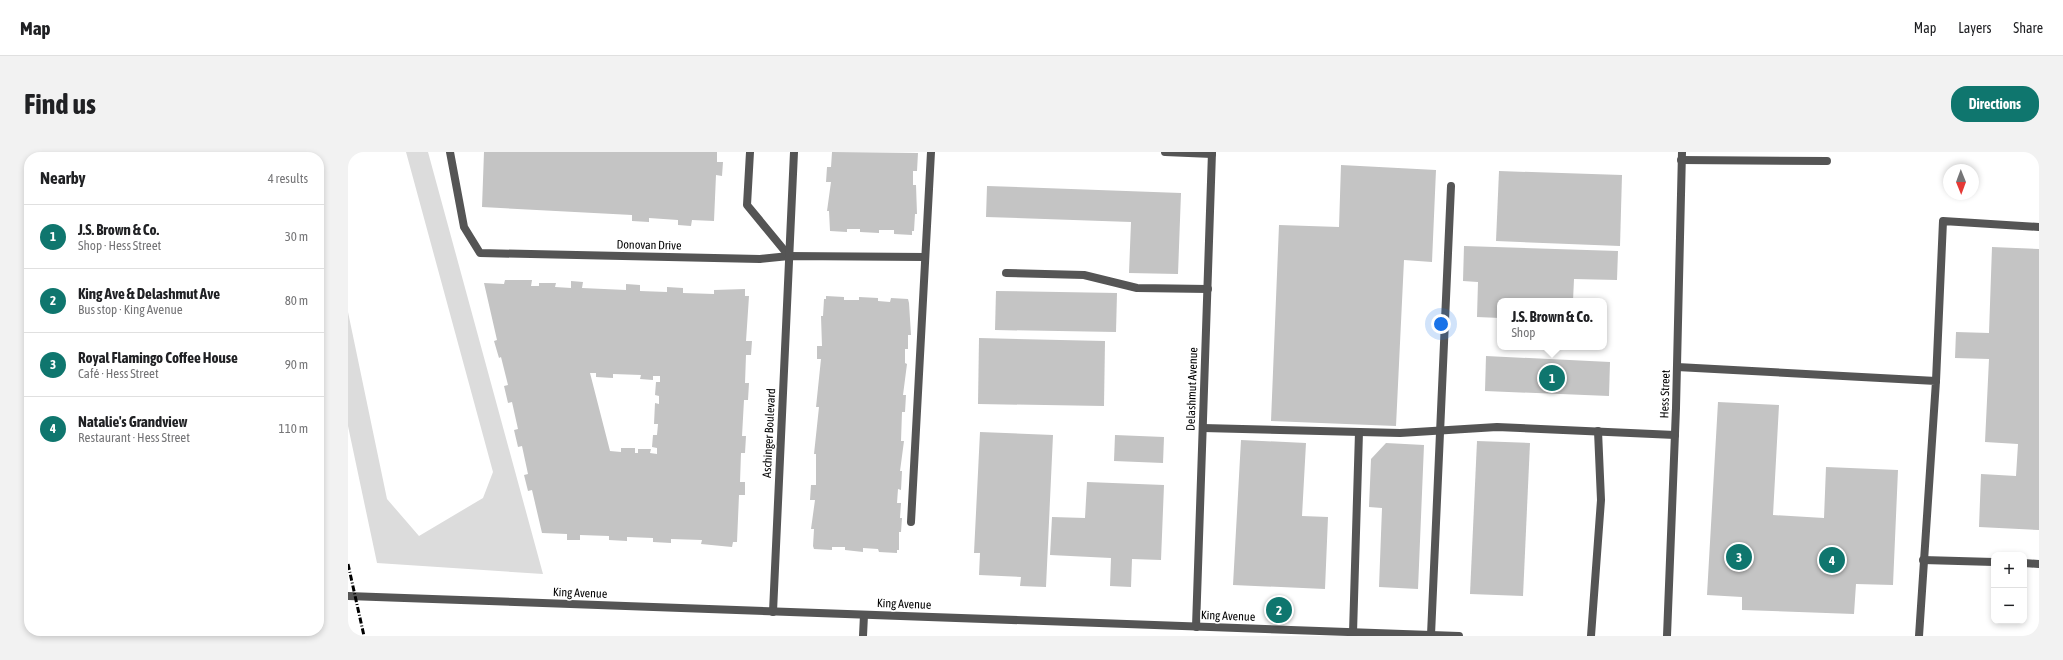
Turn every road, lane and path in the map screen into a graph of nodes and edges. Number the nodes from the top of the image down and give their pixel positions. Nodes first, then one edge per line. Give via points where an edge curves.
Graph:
1 (450, 152) edge
2 (750, 152) edge
3 (794, 152) edge
4 (931, 152) edge
5 (1165, 152) edge
6 (1212, 153) edge
7 (1681, 156) edge
8 (1827, 161) dead end
9 (1451, 186) dead end
10 (2039, 227) edge
11 (789, 256) junction
12 (925, 257) junction
13 (1006, 273) dead end
14 (1208, 289) junction
15 (1677, 367) junction
16 (1936, 381) junction
17 (1203, 428) junction
18 (1439, 431) junction
19 (1598, 431) junction
20 (1359, 432) junction
21 (1675, 435) junction
22 (911, 522) dead end
23 (1924, 560) junction
24 (1991, 562) edge
25 (2027, 563) edge
26 (2039, 564) edge
27 (348, 596) edge
28 (773, 612) junction
29 (864, 615) junction
30 (1196, 627) junction
31 (1353, 632) junction
32 (1431, 635) edge
33 (863, 636) edge
34 (1415, 636) edge
35 (1459, 636) edge
36 (1591, 636) edge
37 (1667, 636) edge
38 (1919, 636) edge

1 - 11 street, Donovan Drive via 464,227 480,253 760,259
2 - 11 street via 748,205
3 - 11 street, Aschinger Boulevard
4 - 12 street
5 - 6 street
6 - 14 street, Delashmut Avenue
7 - 8 street
7 - 15 street, Hess Street
9 - 18 street
10 - 16 street via 1942,221
11 - 12 street, Donovan Drive
11 - 28 street, Aschinger Boulevard
12 - 22 street
13 - 14 street via 1084,275 1138,288
14 - 17 street, Delashmut Avenue
15 - 16 street
15 - 21 street, Hess Street
16 - 23 street
17 - 20 street
17 - 30 street, Delashmut Avenue
18 - 19 street via 1497,427
18 - 20 street
18 - 32 street
19 - 21 street
19 - 36 street via 1601,500
20 - 31 street
21 - 37 street, Hess Street
23 - 24 street
23 - 38 street
25 - 26 street
27 - 28 street, King Avenue
28 - 29 street, King Avenue
29 - 30 street, King Avenue
29 - 33 street
30 - 31 street, King Avenue
31 - 34 street, King Avenue
32 - 34 street, King Avenue
32 - 35 street, King Avenue

